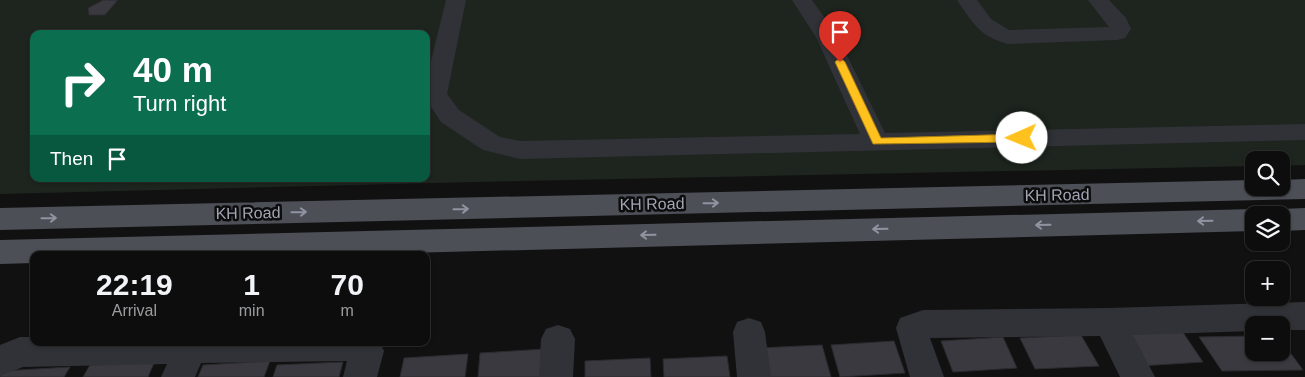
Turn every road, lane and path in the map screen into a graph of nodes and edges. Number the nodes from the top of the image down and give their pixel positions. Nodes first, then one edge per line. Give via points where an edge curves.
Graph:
1 (456, 0) edge
2 (802, 0) edge
3 (967, 0) edge
4 (1098, 0) edge
5 (1305, 132) edge
6 (877, 142) junction
7 (1305, 189) edge
8 (0, 219) edge
9 (1305, 219) edge
10 (1245, 220) edge
11 (1290, 220) edge
12 (30, 251) edge
13 (39, 251) edge
14 (0, 252) edge
15 (1108, 322) junction
16 (1300, 323) edge
17 (749, 332) dead end
18 (558, 339) dead end
19 (0, 360) edge
20 (184, 363) edge
21 (360, 377) edge
22 (556, 377) edge
23 (754, 377) edge
24 (927, 377) edge
25 (1138, 377) edge

1 - 6 street via 435,94 450,116 492,144 520,150
2 - 6 street via 827,37
3 - 4 street via 985,26 995,34 1008,37 1117,34 1120,29 1118,23
5 - 6 street
8 -> 7 main road, KH Road
9 - 11 main road
10 -> 13 main road, KH Road
12 -> 14 main road, KH Road
15 - 16 street
15 - 24 street via 923,324 912,328
15 - 25 street
17 - 23 street
18 - 22 street
19 - 20 street via 20,352
20 - 21 street via 357,346 367,352

